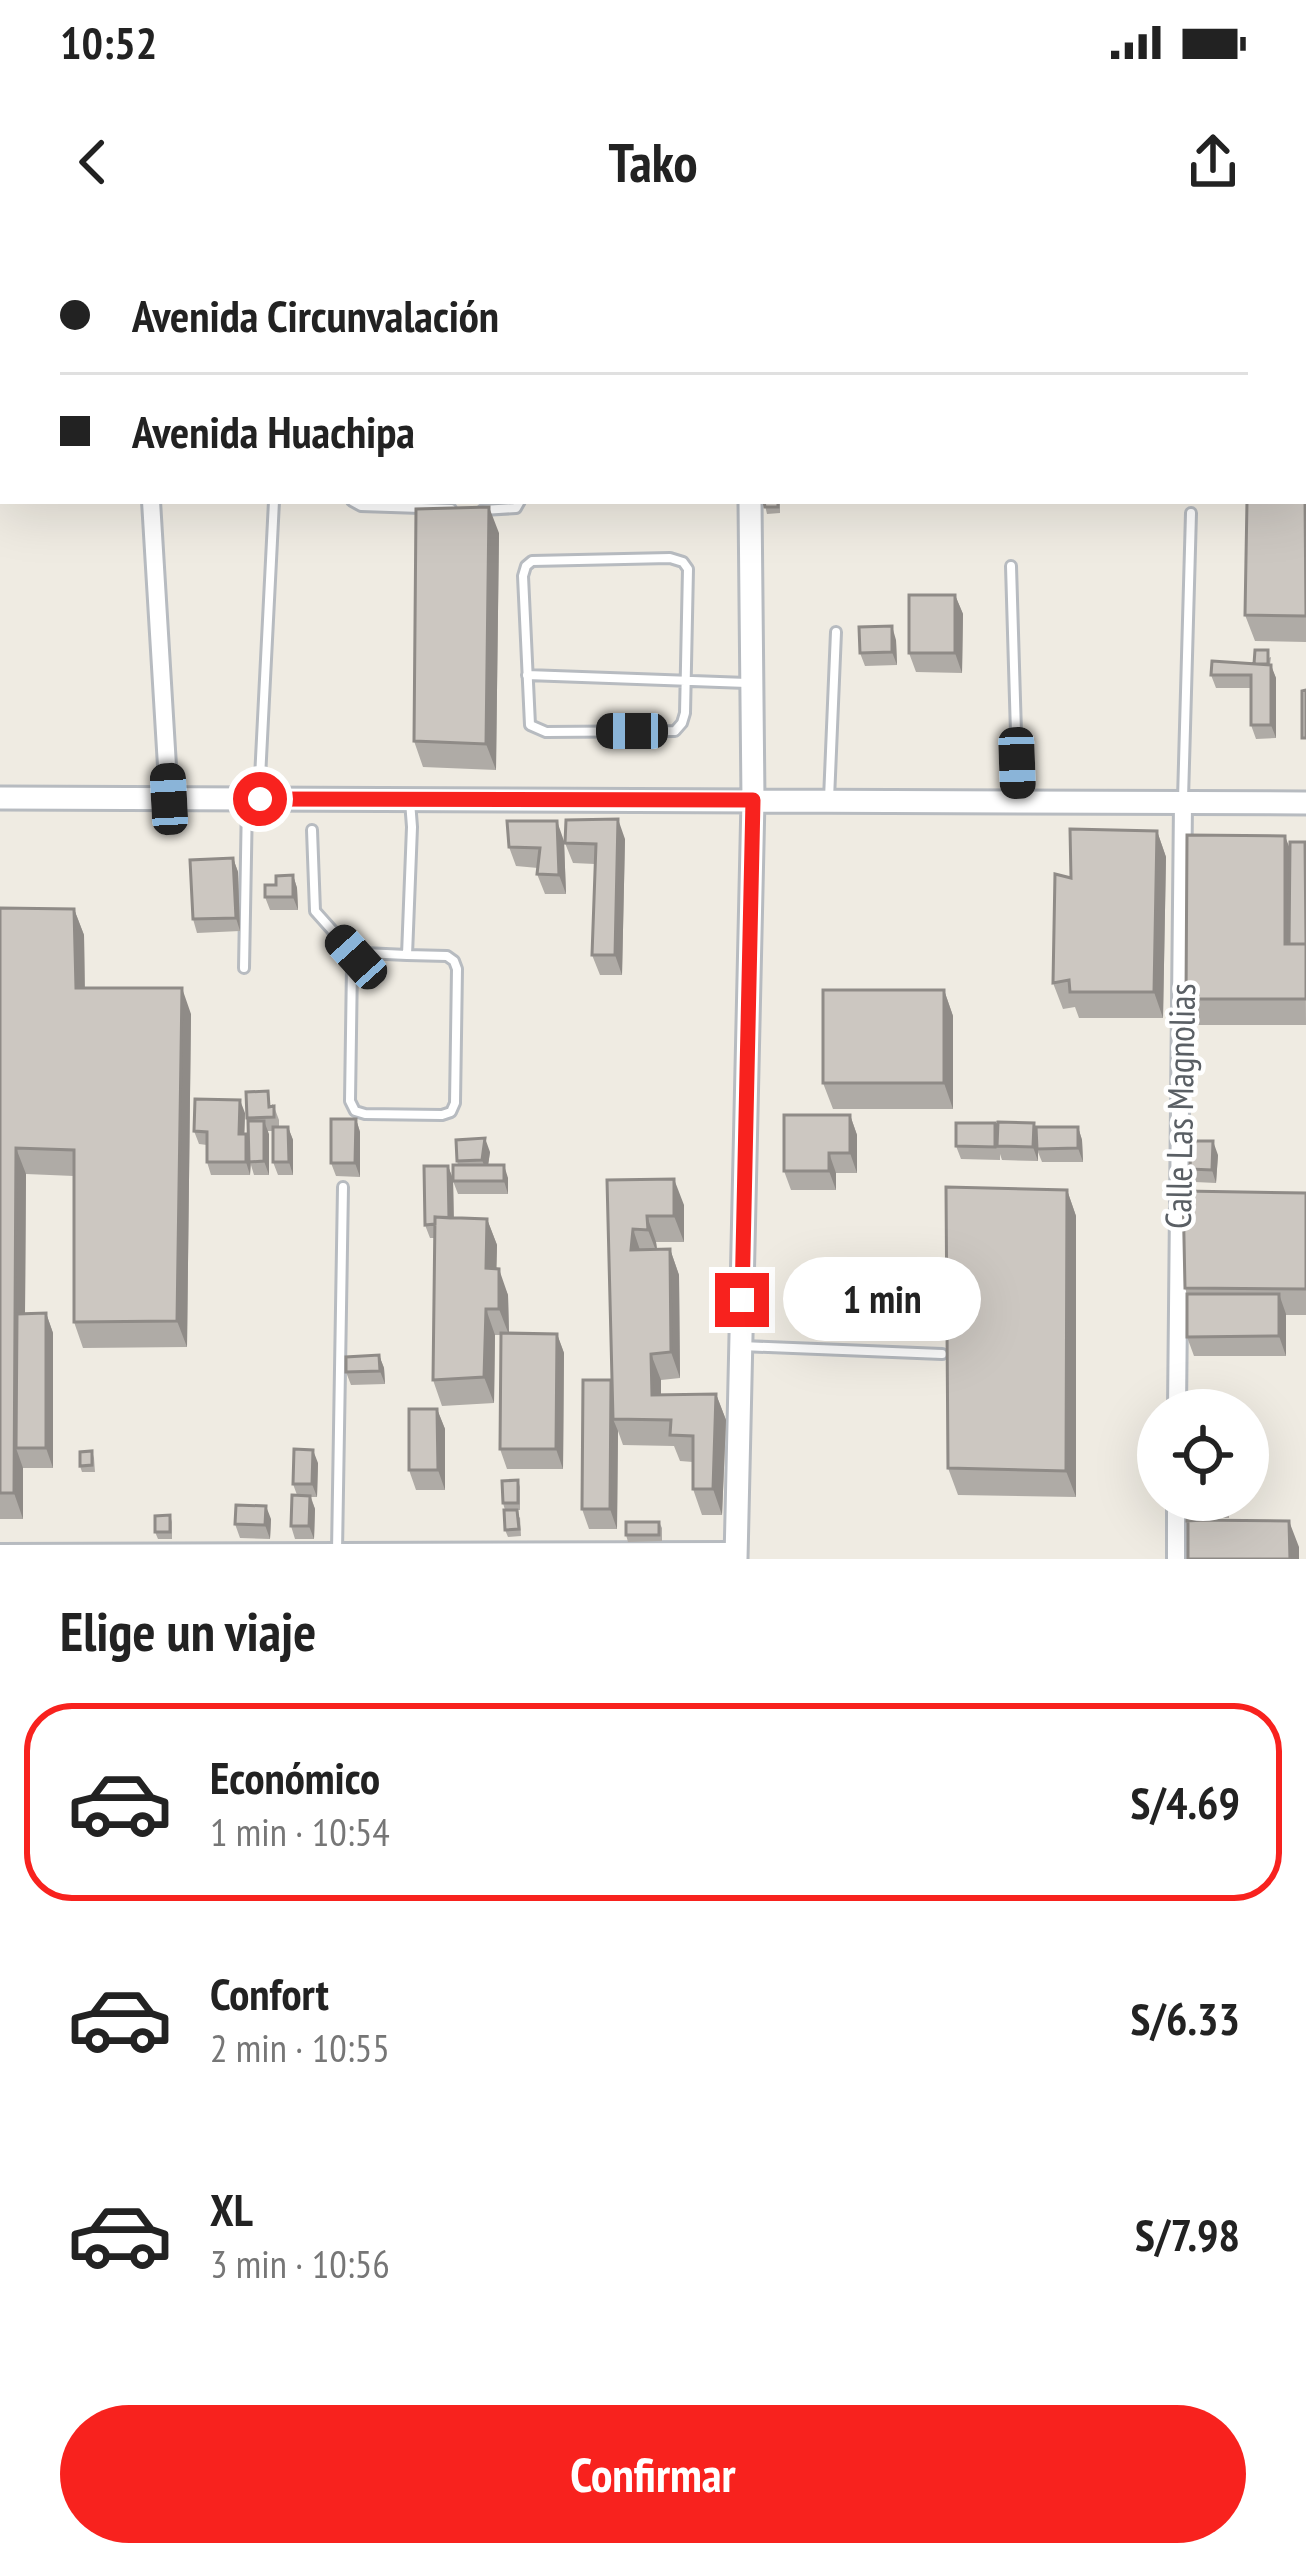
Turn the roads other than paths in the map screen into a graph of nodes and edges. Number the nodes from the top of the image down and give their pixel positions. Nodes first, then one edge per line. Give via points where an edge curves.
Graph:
1 (151, 504) edge
2 (274, 504) edge
3 (357, 504) edge
4 (518, 504) edge
5 (750, 504) edge
6 (1190, 513) dead end
7 (1012, 566) dead end
8 (836, 632) dead end
9 (526, 675) junction
10 (686, 682) junction
11 (752, 683) junction
12 (0, 798) edge
13 (169, 799) junction
14 (253, 799) junction
15 (410, 799) junction
16 (753, 800) junction
17 (829, 800) junction
18 (1018, 801) junction
19 (1184, 802) junction
20 (1306, 803) edge
21 (312, 830) dead end
22 (407, 955) junction
23 (356, 957) junction
24 (244, 968) dead end
25 (343, 1187) dead end
26 (741, 1346) junction
27 (942, 1354) edge
28 (1177, 1389) edge
29 (1176, 1521) edge
30 (337, 1552) junction
31 (0, 1553) edge
32 (736, 1555) edge
33 (362, 1556) edge
34 (1175, 1559) edge

1 - 13 street
2 - 14 lane
3 - 4 lane
5 - 11 street
6 - 19 lane
7 - 18 lane
8 - 17 lane
9 - 10 lane
9 - 10 lane via 530,725 546,732 675,731
9 - 10 lane via 524,576 532,561 670,558 688,568
10 - 11 lane
11 - 16 street
12 - 13 street
13 - 14 street
14 - 15 street
14 - 24 lane
15 - 16 street
15 - 22 lane
16 - 17 street
16 - 26 street
17 - 18 street
18 - 19 street
19 - 20 street
19 - 28 street, Calle Las Magnolias
21 - 23 lane via 315,911
22 - 23 lane
22 - 23 lane via 447,956 457,969 455,1103 442,1115 355,1111
25 - 30 lane
26 - 27 lane
26 - 32 street
29 - 34 street
30 - 31 street
30 - 33 street
32 - 33 street

